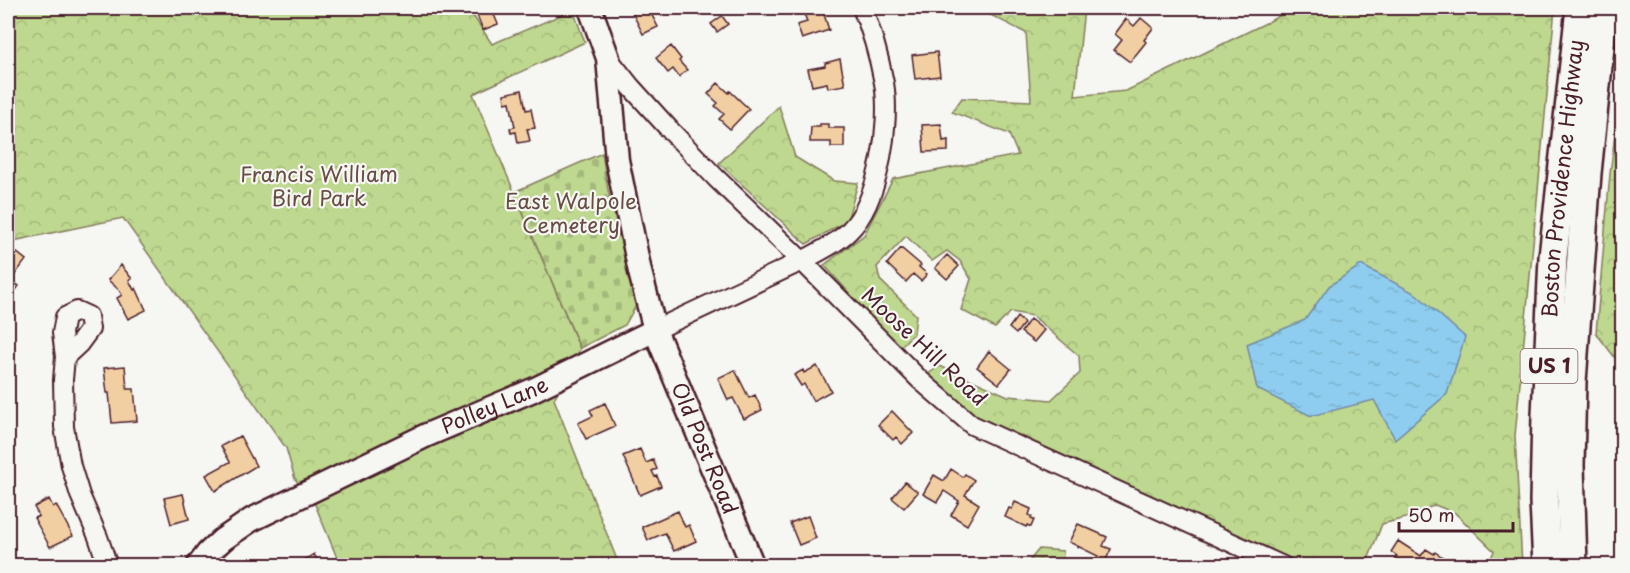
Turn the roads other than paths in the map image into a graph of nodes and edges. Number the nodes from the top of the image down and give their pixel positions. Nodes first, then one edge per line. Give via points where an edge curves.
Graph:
1 (590, 8) edge
2 (862, 8) edge
3 (1580, 8) edge
4 (1605, 8) edge
5 (608, 58) junction
6 (802, 261) junction
7 (655, 330) junction
8 (65, 357) dead end
9 (108, 566) edge
10 (198, 566) edge
11 (753, 566) edge
12 (1283, 566) edge
13 (1547, 566) edge
14 (1573, 566) edge

1 - 5 street, Old Post Road
2 - 6 street, Polley Lane via 884,85 885,130 875,185 849,231
3 - 13 main road, Boston Providence Highway / US 1 via 1553,257 1544,501
4 - 14 main road, Boston Providence Highway / US 1 via 1585,199 1572,382
5 - 6 street, Moose Hill Road via 670,130
5 - 7 street, Old Post Road via 617,160
6 - 7 street, Polley Lane
6 - 12 street, Moose Hill Road via 920,380 972,425
7 - 10 street, Polley Lane via 251,520 222,540
7 - 11 street, Old Post Road
8 - 9 street via 64,427 71,466

